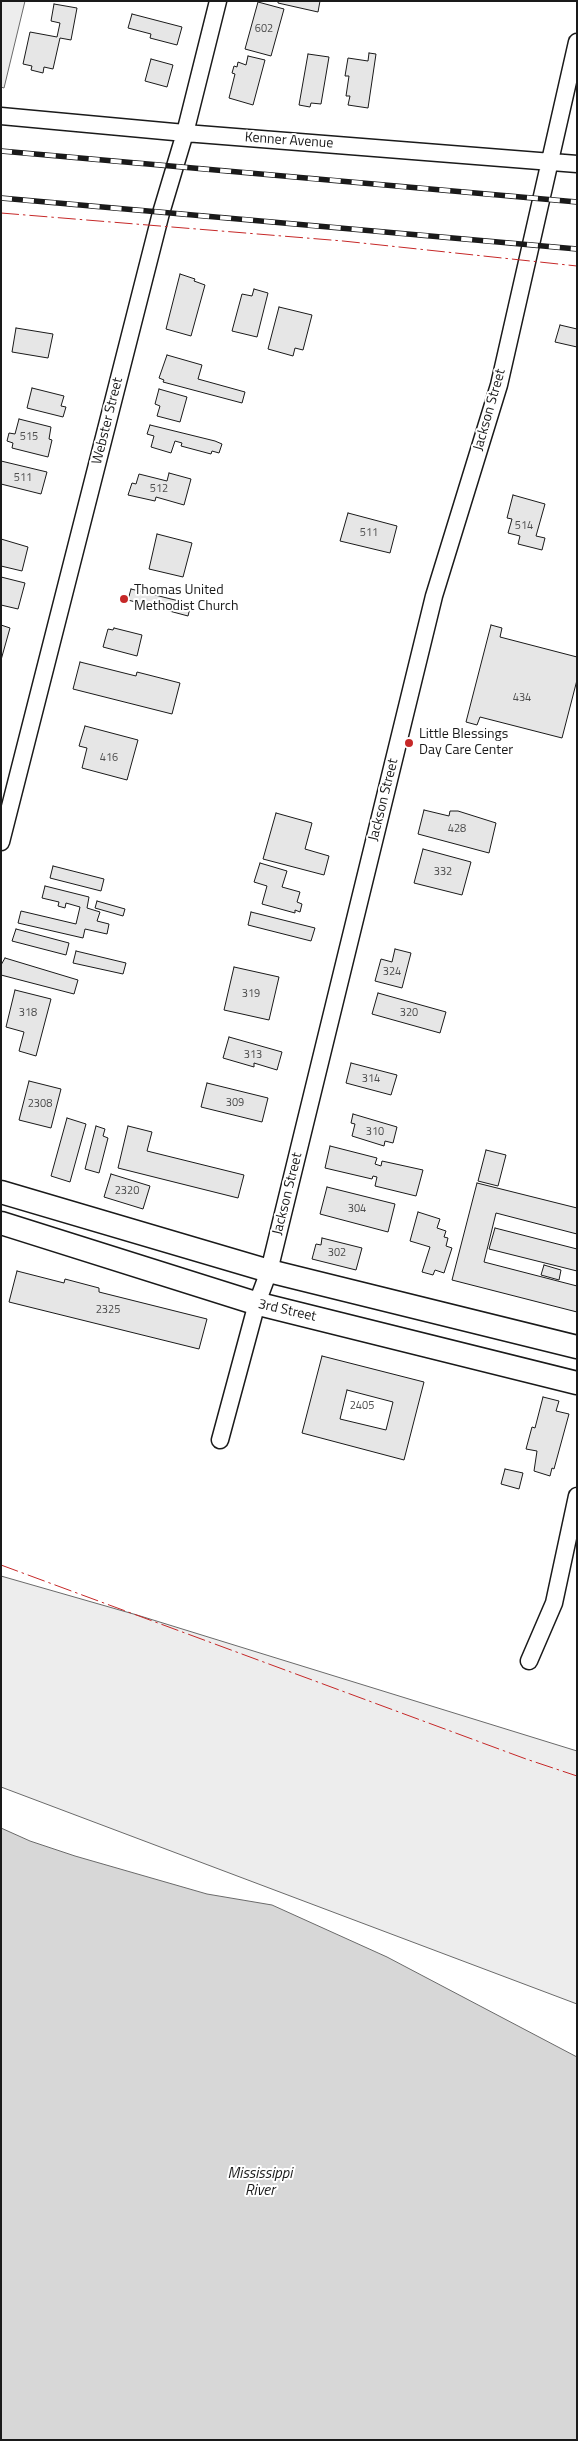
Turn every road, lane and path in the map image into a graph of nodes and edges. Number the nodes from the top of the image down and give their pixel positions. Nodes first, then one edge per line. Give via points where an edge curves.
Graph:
1 (218, 1) edge
2 (577, 42) edge
3 (1, 116) edge
4 (185, 133) junction
5 (550, 162) junction
6 (577, 164) edge
7 (1, 842) edge
8 (1, 1192) edge
9 (1, 1223) edge
10 (269, 1271) junction
11 (258, 1303) junction
12 (577, 1346) edge
13 (577, 1383) edge
14 (220, 1440) dead end
15 (577, 1496) edge
16 (528, 1661) dead end

1 - 4 street, Webster Street
2 - 5 street, Jackson Street
3 - 4 street, Kenner Avenue
4 - 5 street, Kenner Avenue
4 - 7 street, Webster Street via 158,222
5 - 6 street, Kenner Avenue
5 - 10 street, Jackson Street via 499,386 434,596
8 - 10 main road
9 - 11 main road, 3rd Street
10 - 11 street, Jackson Street
10 - 12 main road
11 - 13 main road, 3rd Street
11 - 14 street, Jackson Street
15 - 16 street via 554,1603

